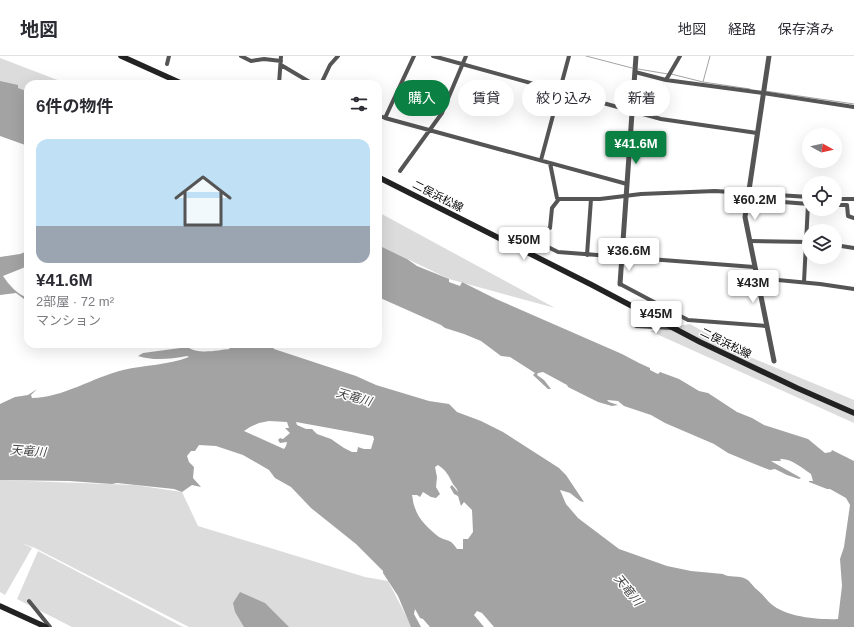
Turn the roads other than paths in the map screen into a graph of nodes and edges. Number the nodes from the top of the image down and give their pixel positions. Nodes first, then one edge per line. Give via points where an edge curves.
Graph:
1 (121, 56) edge
2 (169, 56) edge
3 (241, 56) edge
4 (282, 56) edge
5 (338, 56) edge
6 (414, 56) edge
7 (433, 56) edge
8 (466, 56) edge
9 (569, 56) edge
10 (636, 56) edge
11 (680, 56) edge
12 (769, 56) edge
13 (251, 58) edge
14 (281, 63) junction
15 (167, 64) dead end
16 (462, 64) junction
17 (635, 72) junction
18 (174, 80) edge
19 (279, 80) edge
20 (307, 80) edge
21 (323, 80) edge
22 (563, 80) edge
23 (634, 80) edge
24 (666, 80) joint
25 (522, 81) edge
26 (670, 81) edge
27 (763, 93) junction
28 (854, 107) edge
29 (553, 116) edge
30 (632, 116) edge
31 (650, 116) edge
32 (382, 117) edge
33 (385, 118) junction
34 (429, 130) junction
35 (758, 133) junction
36 (541, 160) junction
37 (550, 163) junction
38 (400, 171) dead end
39 (382, 179) edge
40 (627, 184) junction
41 (748, 194) junction
42 (626, 197) junction
43 (802, 197) edge
44 (559, 199) junction
45 (842, 199) edge
46 (854, 199) edge
47 (591, 200) junction
48 (747, 201) junction
49 (802, 204) edge
50 (842, 206) edge
51 (854, 218) edge
52 (750, 241) junction
53 (802, 242) edge
54 (842, 246) edge
55 (854, 248) edge
56 (587, 255) junction
57 (622, 257) junction
58 (805, 264) edge
59 (754, 267) junction
60 (757, 278) junction
61 (804, 282) junction
62 (620, 284) joint
63 (854, 288) edge
64 (636, 326) dead end
65 (766, 326) junction
66 (677, 329) junction
67 (774, 361) dead end
68 (854, 413) edge
69 (29, 601) dead end
70 (0, 606) edge
71 (46, 627) edge
72 (50, 627) edge

1 - 18 main road
2 - 15 street
3 - 13 street
4 - 14 street
5 - 21 street
6 - 33 street
7 - 16 street
8 - 16 street
9 - 22 street
10 - 17 street
11 - 24 street
12 - 27 street
13 - 14 street
14 - 19 street
14 - 20 street
16 - 25 street
16 - 34 street via 442,113
17 - 23 street
17 - 24 street
26 - 27 street
27 - 28 street
27 - 35 street
29 - 36 street
30 - 40 street
31 - 35 street
32 - 33 street
33 - 34 street
34 - 36 street
34 - 38 street
35 - 41 street
36 - 37 street
37 - 40 street
37 - 44 street
39 - 66 main road, 二俣浜松線
40 - 42 street
41 - 42 street via 715,191
41 - 43 street
41 - 48 street
42 - 47 street
42 - 57 street
44 - 47 street
44 - 56 street via 552,208 550,228 545,230 544,245 558,252
45 - 46 street
47 - 56 street
48 - 49 street
48 - 52 street via 745,217
50 - 51 street via 847,206 848,216
52 - 53 street
52 - 59 street
54 - 55 street
56 - 57 street
57 - 59 street
57 - 62 street
58 - 61 street
59 - 60 street
60 - 61 street
60 - 65 street
61 - 63 street
62 - 65 street via 688,320
64 - 66 street
65 - 67 street
66 - 68 main road, 二俣浜松線 via 790,385
69 - 72 street
70 - 71 main road

